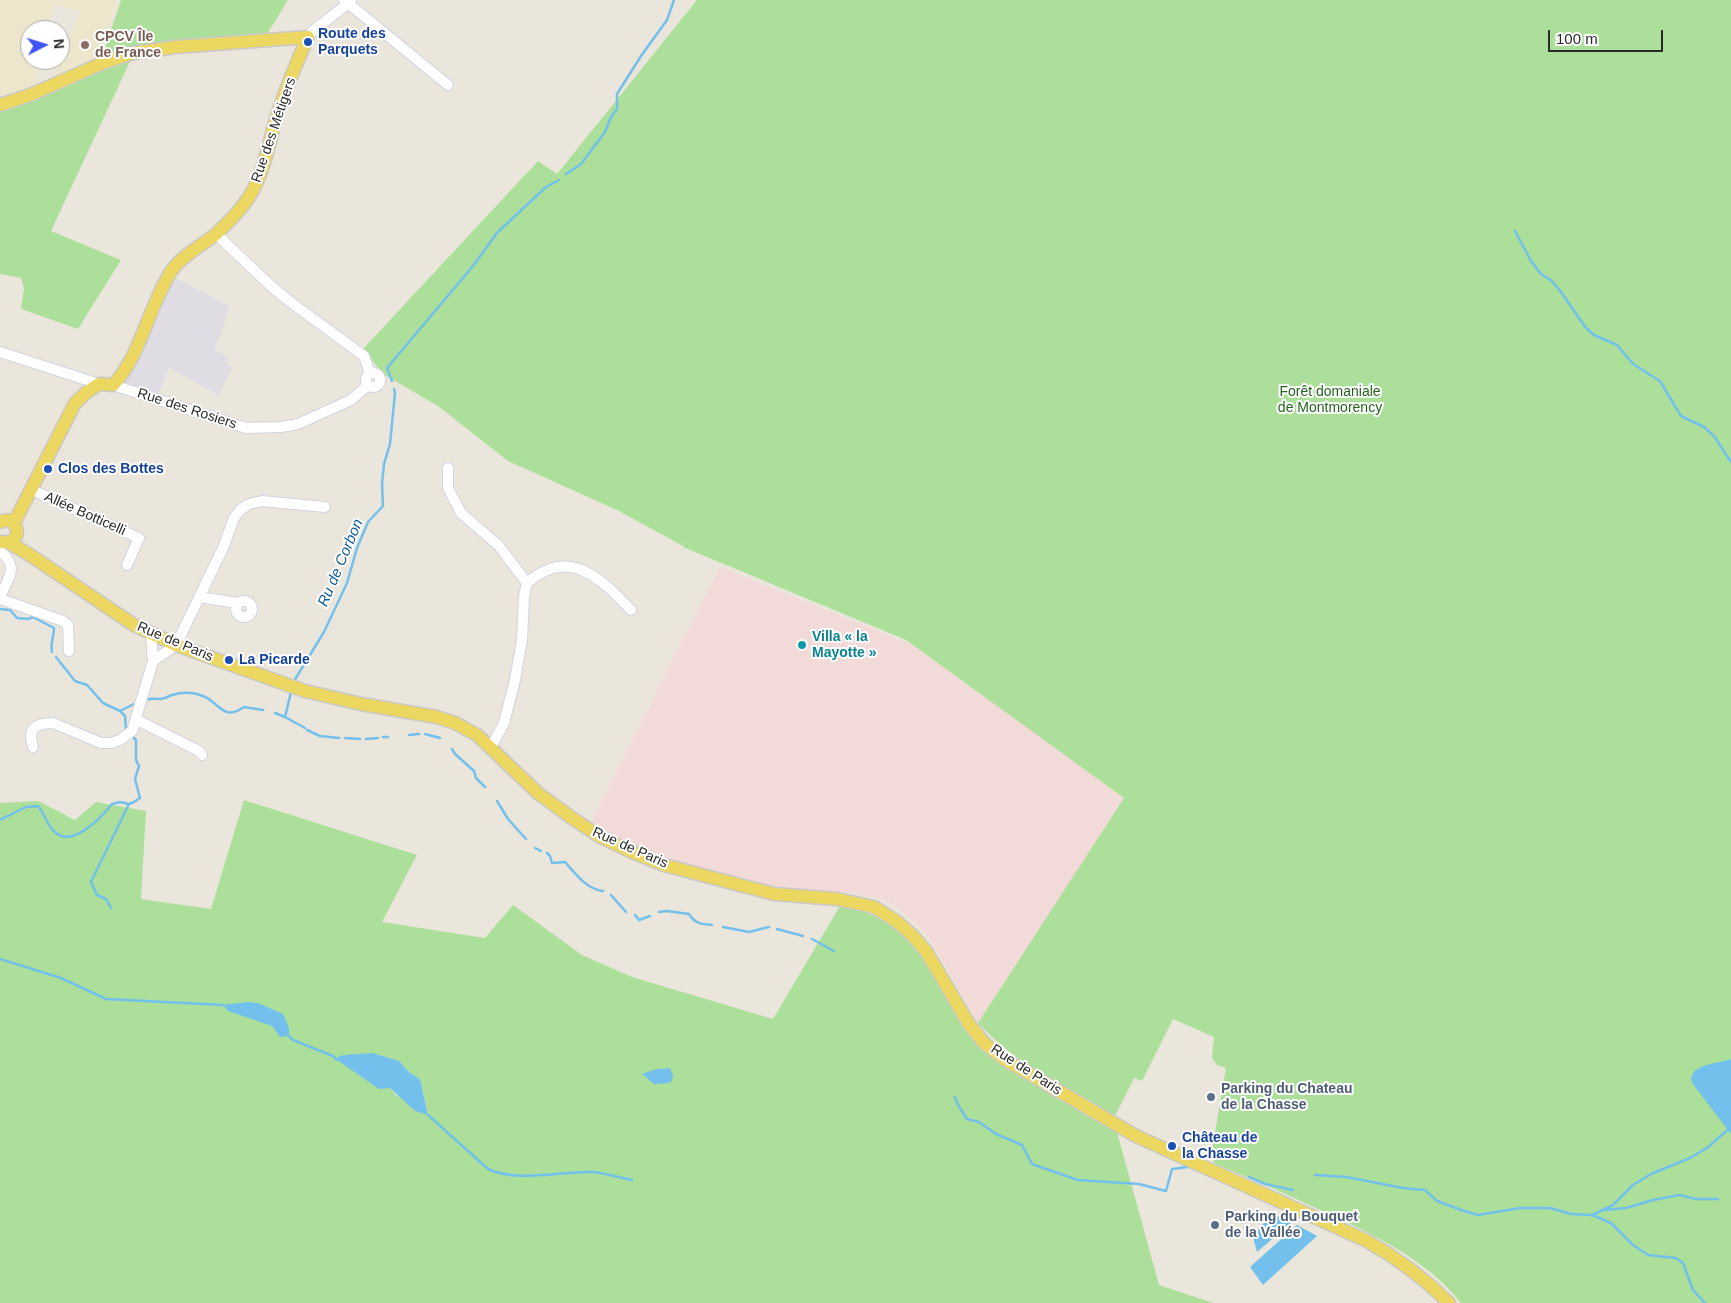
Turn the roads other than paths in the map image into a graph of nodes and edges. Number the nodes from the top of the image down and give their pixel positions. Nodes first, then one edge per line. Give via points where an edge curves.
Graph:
1 (348, 1) edge
2 (308, 37) junction
3 (448, 85) dead end
4 (0, 105) edge
5 (216, 234) junction
6 (0, 352) edge
7 (99, 384) junction
8 (113, 385) junction
9 (448, 468) dead end
10 (32, 490) junction
11 (325, 507) dead end
12 (0, 522) edge
13 (14, 523) junction
14 (4, 542) edge
15 (128, 565) dead end
16 (528, 583) junction
17 (199, 597) junction
18 (0, 598) edge
19 (238, 603) dead end
20 (631, 610) dead end
21 (151, 634) junction
22 (176, 645) junction
23 (68, 651) dead end
24 (153, 661) junction
25 (137, 720) junction
26 (33, 747) dead end
27 (491, 747) junction
28 (202, 755) dead end
29 (1449, 1303) edge

1 - 2 street
1 - 3 street
2 - 4 main road via 133,52
2 - 5 main road, Rue des Métigers via 276,120 258,180 242,208
5 - 8 main road, Rue des Métigers via 173,269 122,375
5 - 8 street, Rue des Rosiers via 272,287 364,356 370,374 366,379 368,385 351,400 298,424 246,428
6 - 7 street, Rue des Rosiers
7 - 8 main road, Rue des Rosiers
7 - 10 main road via 75,403
9 - 16 street via 448,488 462,513 499,546
10 - 13 main road
10 - 15 street, Allée Botticelli via 139,538
11 - 17 street via 262,501 245,506 234,518
12 - 13 main road
13 - 14 main road via 17,528
14 - 18 street via 11,563 10,575
14 - 21 main road, Rue de Paris via 30,555
16 - 20 street via 548,568 579,568 606,586
16 - 27 street via 516,680 504,723
17 - 19 street
17 - 22 street
18 - 23 street via 63,621 68,625
21 - 22 main road, Rue de Paris
21 - 24 street
22 - 24 street
22 - 27 main road, Rue de Paris via 305,691 450,721 477,735
24 - 25 street
25 - 26 street via 132,731 111,743 101,743 53,723 36,725 30,739
25 - 28 street
27 - 29 main road, Rue de Paris via 539,794 599,836 632,852 664,865 774,894 837,899 874,907 896,921 926,951 969,1024 984,1043 1004,1059 1136,1136 1367,1241 1397,1258

